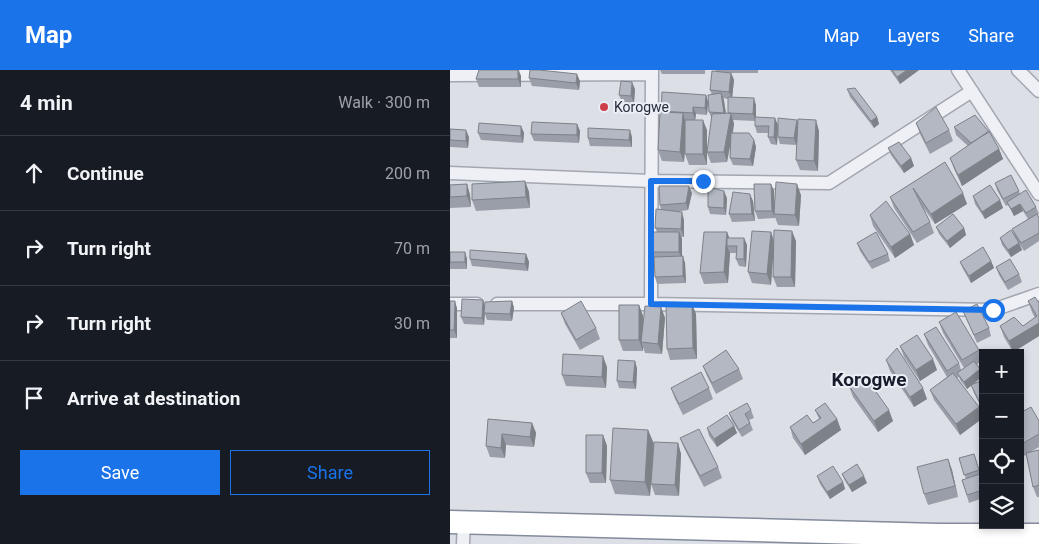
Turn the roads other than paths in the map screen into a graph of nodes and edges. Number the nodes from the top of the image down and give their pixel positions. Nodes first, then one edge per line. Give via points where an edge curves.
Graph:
1 (958, 70) edge
2 (1018, 70) edge
3 (652, 72) edge
4 (450, 74) edge
5 (1039, 90) edge
6 (972, 91) junction
7 (450, 173) edge
8 (651, 181) junction
9 (1039, 194) edge
10 (1039, 294) edge
11 (450, 304) edge
12 (651, 304) junction
13 (459, 530) edge
14 (1039, 535) edge

1 - 6 street
2 - 5 street
3 - 4 street
3 - 8 street
6 - 8 street via 829,183
6 - 9 street
7 - 8 street
8 - 12 street
10 - 12 street via 993,310
11 - 12 street
13 - 14 highway

